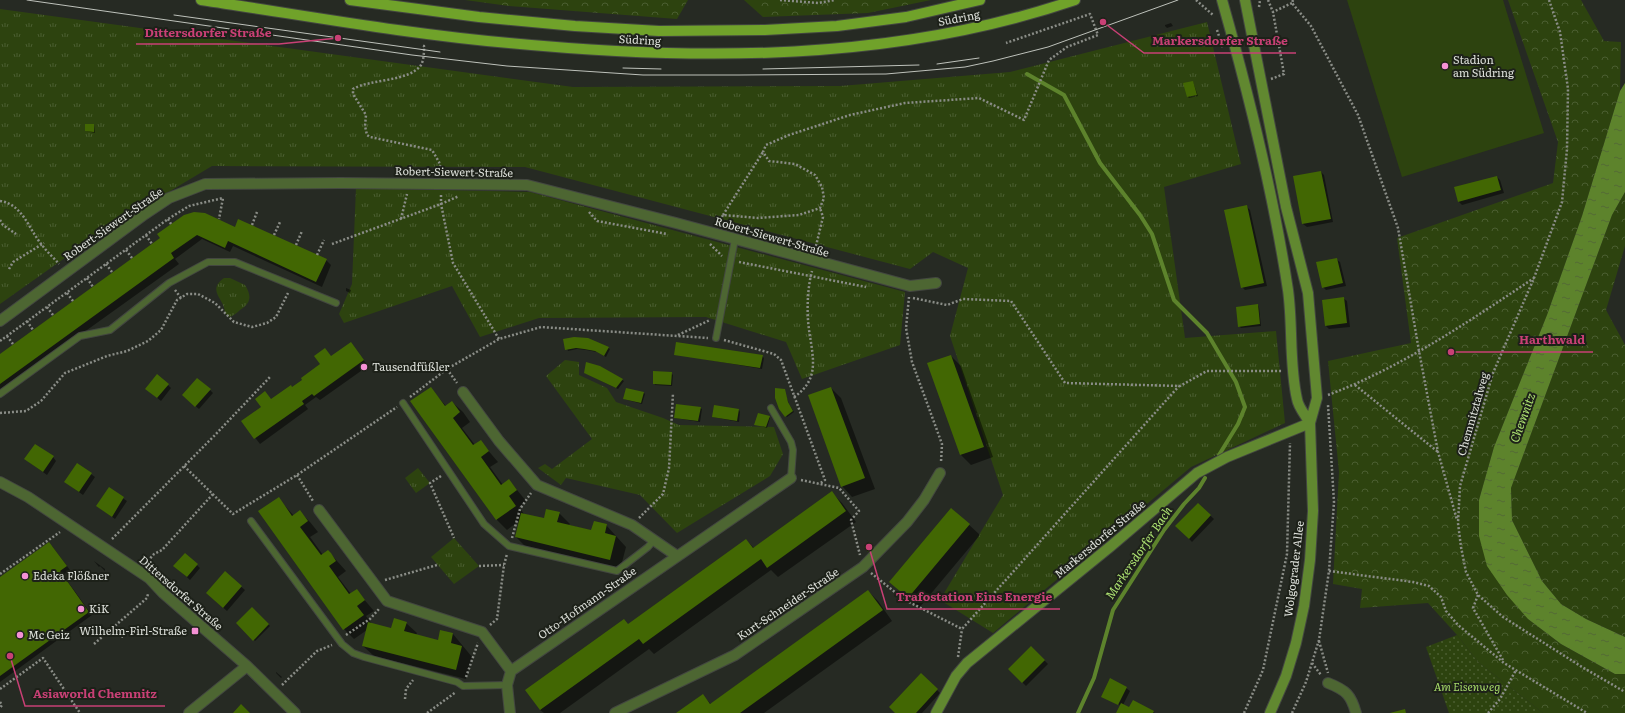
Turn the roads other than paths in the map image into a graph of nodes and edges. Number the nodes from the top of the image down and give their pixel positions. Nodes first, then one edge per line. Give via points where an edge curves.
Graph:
1 (201, 0) edge
2 (350, 0) edge
3 (980, 0) edge
4 (1075, 0) edge
5 (1222, 0) edge
6 (1245, 0) edge
7 (735, 239) junction
8 (936, 284) dead end
9 (336, 303) dead end
10 (0, 320) edge
11 (716, 338) road end
12 (464, 392) road end
13 (0, 394) edge
14 (403, 404) dead end
15 (771, 408) dead end
16 (1310, 423) junction
17 (940, 472) road end
18 (791, 478) joint
19 (0, 482) edge
20 (319, 510) road end
21 (252, 521) dead end
22 (654, 540) junction
23 (677, 556) junction
24 (247, 666) junction
25 (511, 671) junction
26 (1328, 683) road end
27 (507, 685) junction
28 (189, 713) edge
29 (295, 713) edge
30 (510, 713) edge
31 (615, 713) edge
32 (936, 713) edge
33 (1270, 713) edge
34 (1356, 713) edge

1 - 4 main road, Südring via 507,43 600,51 713,54 835,49 896,41 980,26
2 - 3 main road, Südring via 509,20 659,31 837,26 906,17
5 - 16 main road via 1242,68 1274,214 1288,292 1297,401
6 - 16 main road via 1286,207 1308,293 1317,398
7 - 8 street, Robert-Siewert-Straße via 909,291
7 - 10 street, Robert-Siewert-Straße via 527,185 442,187 205,184 169,198
7 - 11 lane
9 - 13 lane via 235,262 208,262 169,283 110,330 80,336
12 - 22 street via 499,441 537,485 632,525
14 - 22 lane via 484,524 509,546 617,572
15 - 18 lane via 791,442
16 - 32 main road, Markersdorfer Straße via 1227,457 1197,473 967,663 956,676
16 - 33 main road, Wolgograder Allee via 1313,511 1304,606 1286,676
17 - 31 street, Kurt-Schneider-Straße via 911,517 863,567 734,655
18 - 23 street, Otto-Hofmann-Straße
19 - 24 street, Dittersdorfer Straße via 28,497 148,578
20 - 25 street via 387,601 482,632
21 - 27 lane via 347,648 364,658 457,682 463,686
22 - 23 street
23 - 25 street, Otto-Hofmann-Straße
24 - 28 street
24 - 29 street, Dittersdorfer Straße
25 - 27 street
26 - 34 street via 1341,688 1352,698
27 - 30 street

